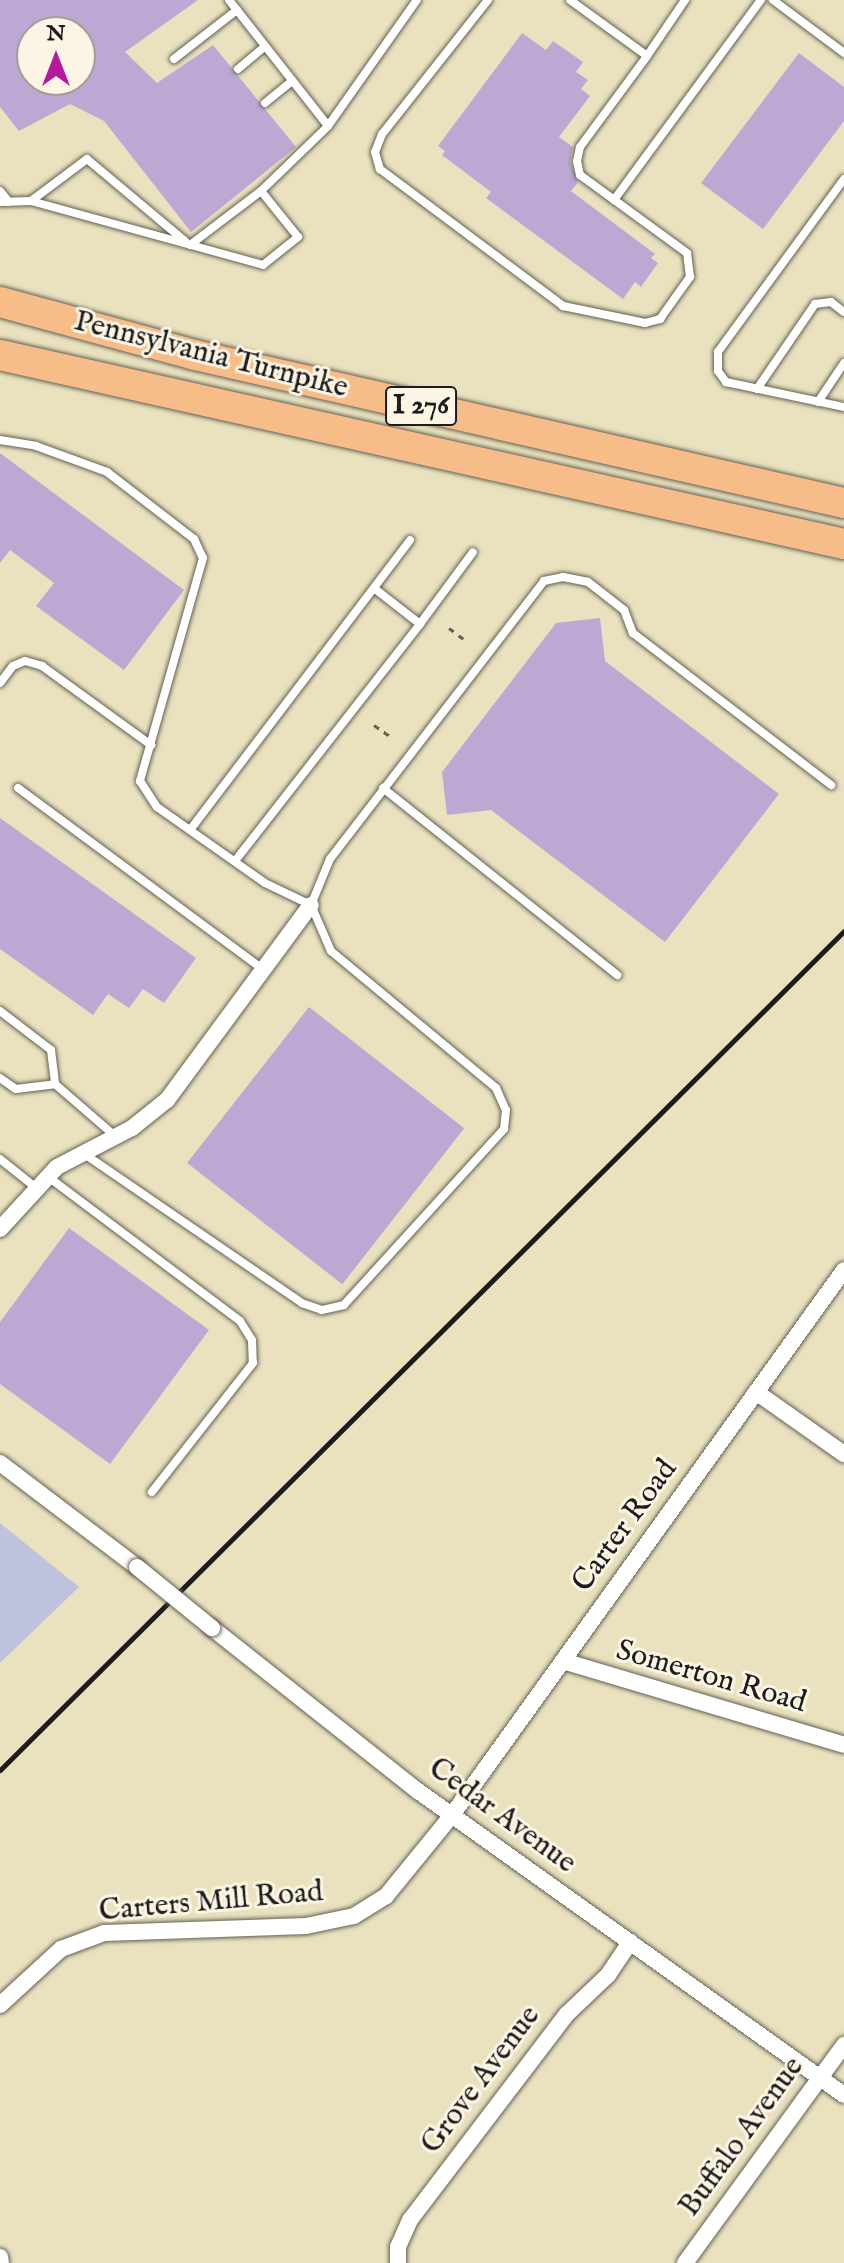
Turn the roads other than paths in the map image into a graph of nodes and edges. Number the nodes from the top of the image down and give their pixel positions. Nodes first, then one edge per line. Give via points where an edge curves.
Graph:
1 (229, 0) edge
2 (417, 0) edge
3 (488, 0) edge
4 (570, 0) edge
5 (761, 0) edge
6 (773, 0) edge
7 (680, 2) edge
8 (237, 10) junction
9 (265, 46) junction
10 (844, 53) edge
11 (647, 56) junction
12 (174, 59) dead end
13 (238, 69) dead end
14 (292, 81) junction
15 (265, 103) dead end
16 (328, 126) junction
17 (844, 179) edge
18 (0, 191) edge
19 (261, 191) junction
20 (614, 200) junction
21 (31, 201) junction
22 (4, 202) edge
23 (190, 245) junction
24 (0, 302) edge
25 (844, 312) edge
26 (0, 355) edge
27 (844, 363) edge
28 (757, 389) junction
29 (818, 402) junction
30 (844, 407) edge
31 (0, 440) edge
32 (844, 503) edge
33 (410, 540) dead end
34 (844, 544) edge
35 (473, 552) dead end
36 (374, 588) junction
37 (420, 624) junction
38 (0, 683) edge
39 (151, 745) junction
40 (831, 785) dead end
41 (18, 788) dead end
42 (383, 788) junction
43 (190, 830) junction
44 (235, 861) junction
45 (311, 905) junction
46 (263, 969) junction
47 (617, 975) dead end
48 (0, 1011) edge
49 (0, 1078) edge
50 (55, 1084) junction
51 (115, 1136) junction
52 (81, 1152) junction
53 (0, 1159) edge
54 (40, 1181) junction
55 (0, 1229) edge
56 (844, 1270) edge
57 (756, 1392) junction
58 (844, 1454) edge
59 (0, 1463) edge
60 (152, 1492) dead end
61 (563, 1661) junction
62 (844, 1745) edge
63 (452, 1815) junction
64 (630, 1942) junction
65 (0, 2005) edge
66 (844, 2045) edge
67 (820, 2078) junction
68 (844, 2095) edge
69 (398, 2263) edge
70 (685, 2263) edge

1 - 8 lane
2 - 16 lane
3 - 20 lane via 382,134 375,152 380,169 563,306 645,323 660,319 690,277 692,265 687,253
4 - 11 lane
5 - 20 lane
6 - 10 lane
7 - 11 lane
8 - 9 lane
8 - 12 lane
9 - 13 lane
9 - 14 lane
11 - 20 lane via 580,147 580,175
14 - 15 lane
14 - 16 lane
16 - 19 lane
17 - 28 lane via 718,352 718,371 726,382
18 - 22 lane
19 - 23 lane
19 - 23 lane via 298,237 263,265
21 - 22 lane
21 - 23 lane
21 - 23 lane via 87,159
24 - 32 highway, Pennsylvania Turnpike / I 276 via 195,355
25 - 28 lane via 831,302 815,304
26 - 34 highway, Pennsylvania Turnpike / I 276
27 - 29 lane
28 - 29 lane
29 - 30 lane
31 - 39 lane via 36,446 107,472 194,539 203,558 201,579
33 - 36 lane
35 - 37 lane
36 - 37 lane
36 - 43 lane
37 - 44 lane
38 - 39 lane via 13,666 25,661 42,666
39 - 43 lane via 140,781 157,807
40 - 42 lane via 633,633 624,610 588,582 563,577 544,581 531,592
41 - 46 lane
42 - 45 lane via 330,859
42 - 47 lane
43 - 44 lane
44 - 45 lane
45 - 46 street
45 - 52 lane via 331,951 496,1088 506,1110 504,1129 344,1305 322,1310 302,1303
46 - 51 street via 167,1100
48 - 50 lane via 51,1050
49 - 50 lane via 16,1089
50 - 51 lane
51 - 52 street
52 - 54 street
53 - 54 lane
54 - 55 street
54 - 60 lane via 240,1321 252,1340 253,1363
56 - 57 street, Carter Road
57 - 58 street
57 - 61 street, Carter Road
59 - 63 street, Cedar Avenue, bridge
61 - 62 street, Somerton Road
61 - 63 street, Carter Road
63 - 64 street, Cedar Avenue
63 - 65 street, Carters Mill Road via 386,1896 354,1916 306,1926 104,1933 61,1949
64 - 67 street, Cedar Avenue
64 - 69 street, Grove Avenue via 608,1975 567,2014 410,2220 398,2247
66 - 67 street, Buffalo Avenue
67 - 68 street, Cedar Avenue
67 - 70 street, Buffalo Avenue

